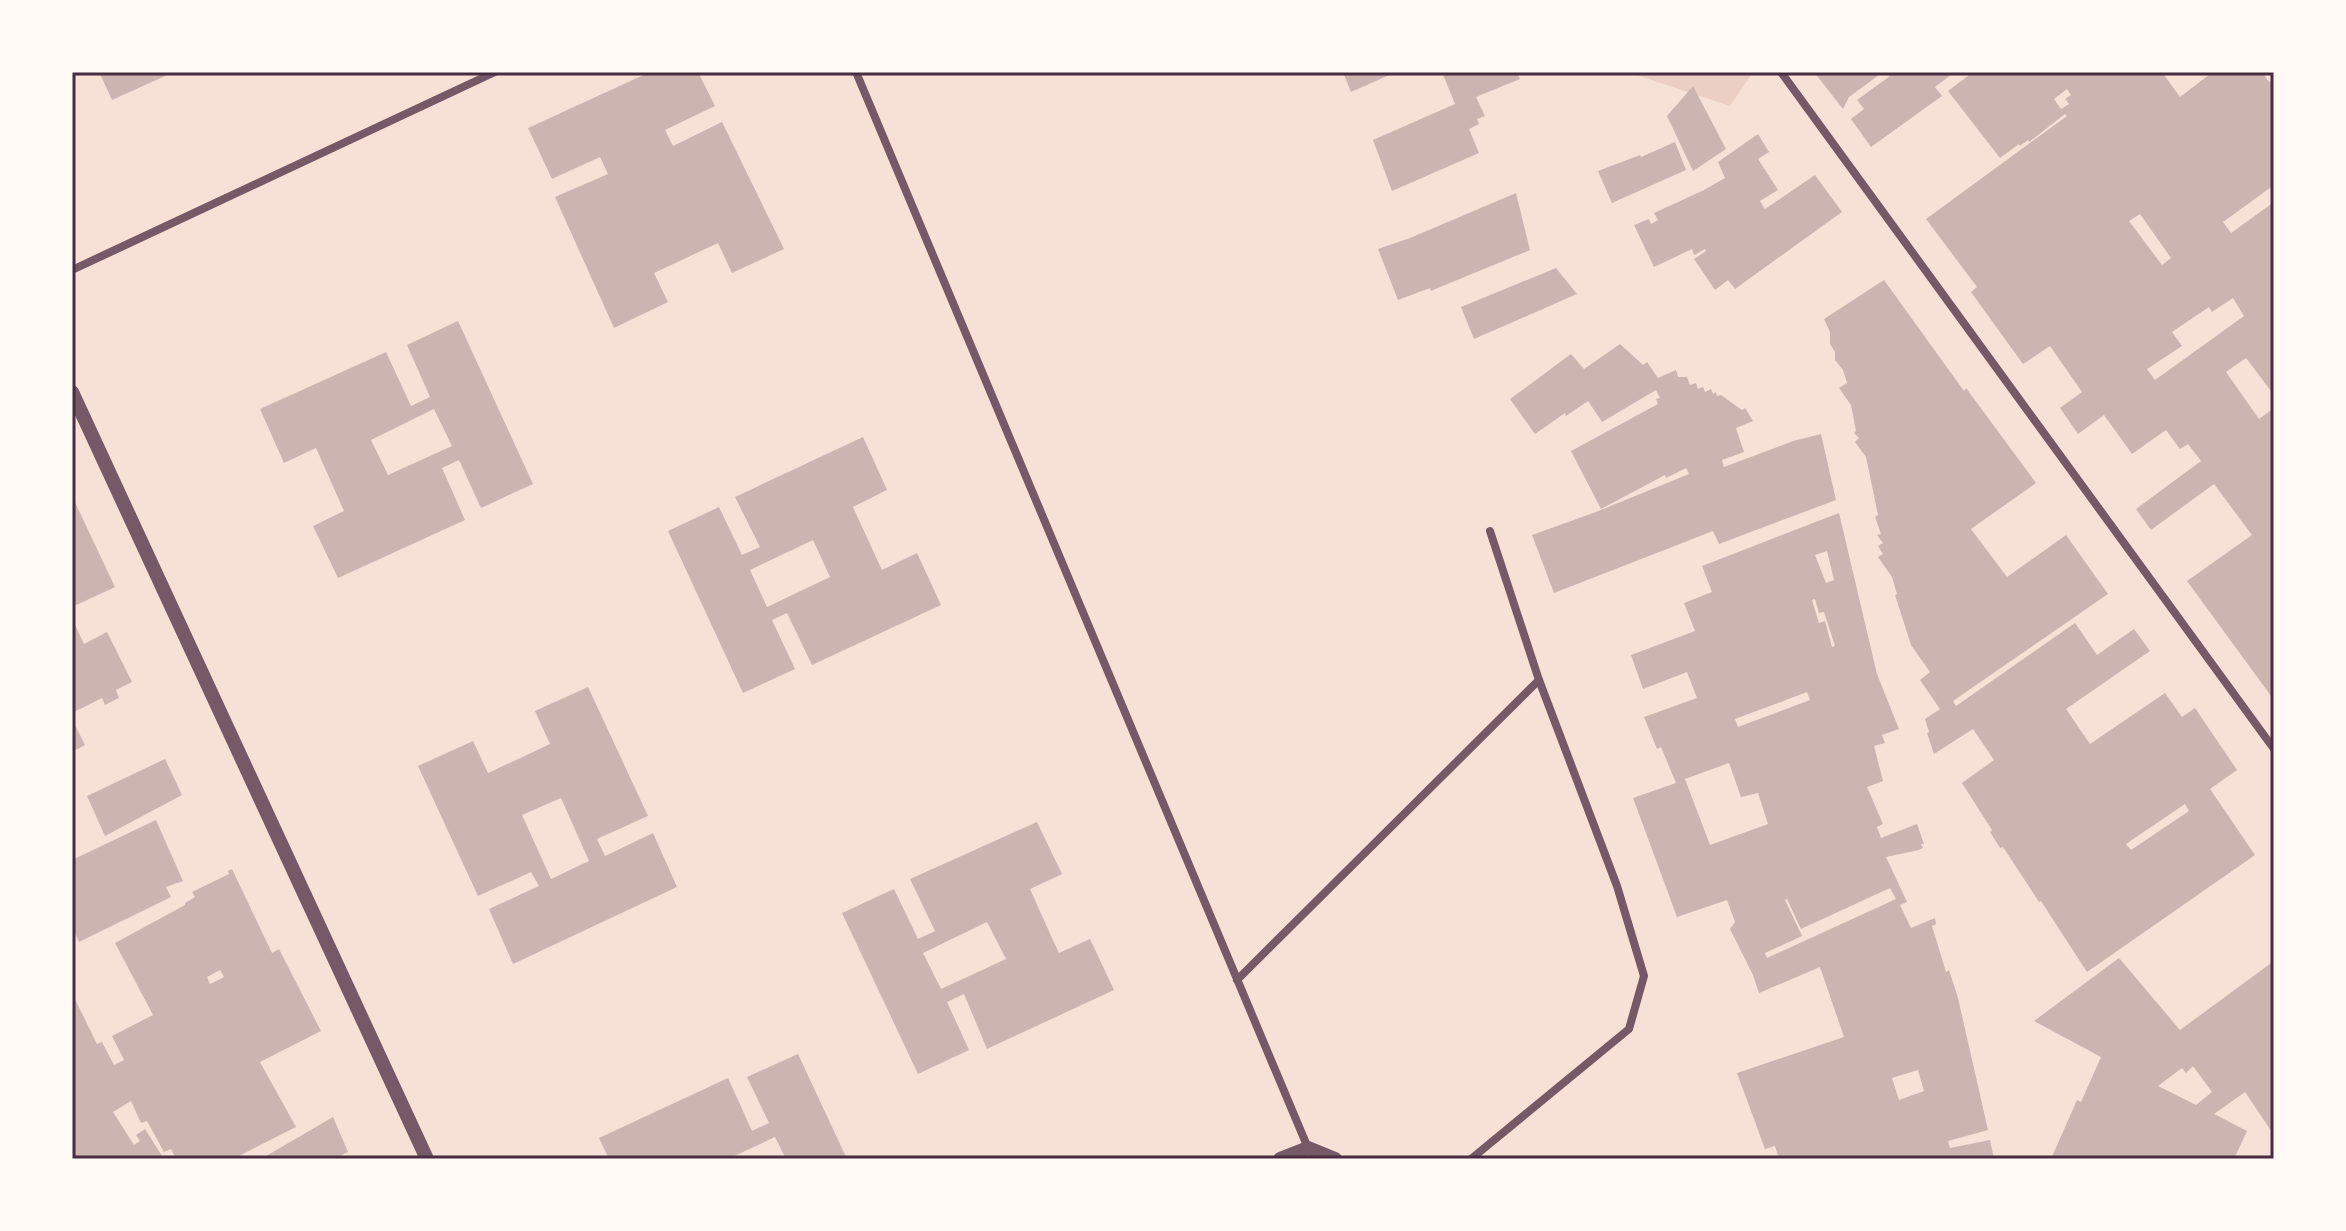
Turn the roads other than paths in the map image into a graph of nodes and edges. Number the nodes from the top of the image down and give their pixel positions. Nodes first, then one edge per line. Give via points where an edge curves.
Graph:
1 (495, 72) edge
2 (856, 72) edge
3 (1781, 72) edge
4 (72, 270) edge
5 (72, 392) edge
6 (1490, 531) dead end
7 (1539, 680) junction
8 (2274, 749) edge
9 (1237, 980) junction
10 (1308, 1148) junction
11 (427, 1159) edge
12 (1280, 1159) edge
13 (1335, 1159) edge
14 (1471, 1159) edge

1 - 4 street
2 - 9 street
3 - 8 street
5 - 11 street
6 - 7 street
7 - 9 street
7 - 14 street via 1617,886 1644,976 1629,1029
9 - 10 street
10 - 12 street
10 - 13 street

